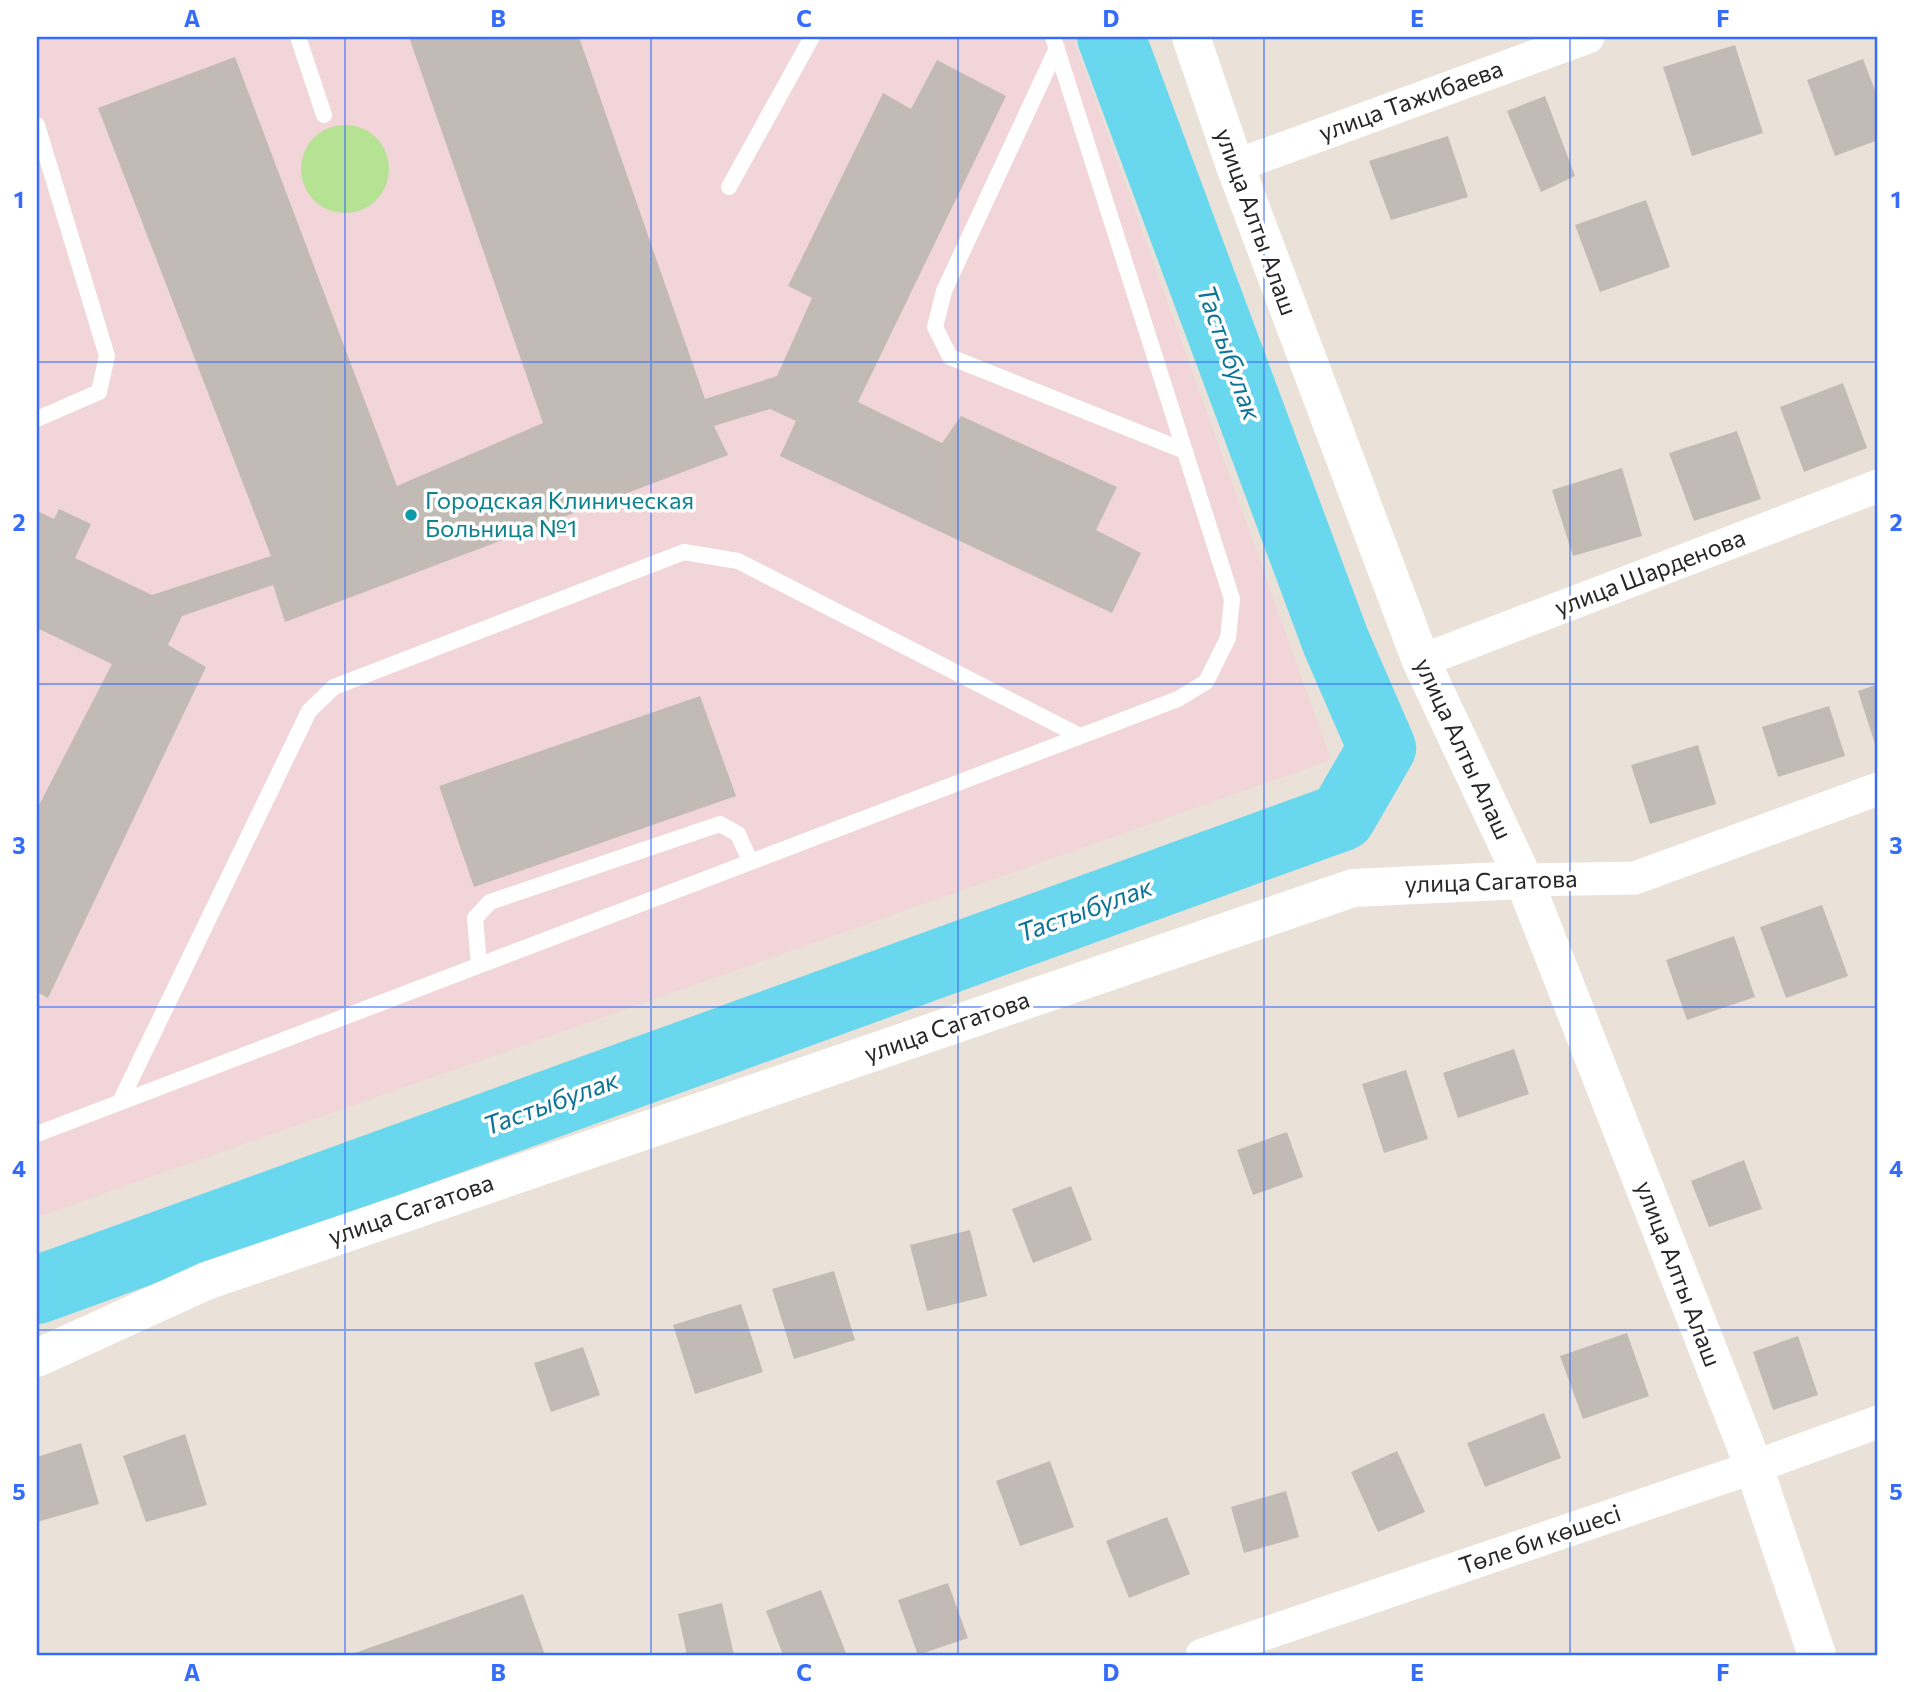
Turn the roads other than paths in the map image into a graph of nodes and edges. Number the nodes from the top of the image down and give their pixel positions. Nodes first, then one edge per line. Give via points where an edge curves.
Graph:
1 (298, 37) edge
2 (812, 37) edge
3 (1191, 37) edge
4 (1588, 37) edge
5 (1055, 42) edge
6 (324, 115) dead end
7 (37, 125) edge
8 (1234, 166) junction
9 (729, 187) dead end
10 (37, 419) edge
11 (1185, 451) junction
12 (1878, 486) edge
13 (1421, 660) junction
14 (1080, 736) junction
15 (1878, 789) edge
16 (750, 861) junction
17 (1524, 880) junction
18 (479, 965) junction
19 (120, 1102) junction
20 (37, 1134) edge
21 (37, 1358) edge
22 (1878, 1422) edge
23 (1754, 1467) junction
24 (1202, 1655) edge
25 (1817, 1655) edge

1 - 6 lane
2 - 9 lane
3 - 8 street, улица Алты Алаш
4 - 8 street, улица Тажибаева
5 - 11 lane
5 - 11 lane via 944,291 935,327 950,357
7 - 10 lane via 107,356 99,392
8 - 13 street, улица Алты Алаш
11 - 14 lane via 1231,599 1228,638 1206,682 1178,699
12 - 13 street, улица Шарденова
13 - 17 street, улица Алты Алаш
14 - 16 lane
14 - 19 lane via 738,561 684,552 334,687 309,711
15 - 17 street, улица Сагатова via 1635,878
16 - 18 lane
16 - 18 lane via 738,834 720,824 490,901 475,918
17 - 21 street, улица Сагатова via 1353,888 205,1281
17 - 23 street, улица Алты Алаш
18 - 19 lane
19 - 20 lane
22 - 23 street, Төле би көшесі
23 - 24 street, Төле би көшесі
23 - 25 street, улица Алты Алаш

